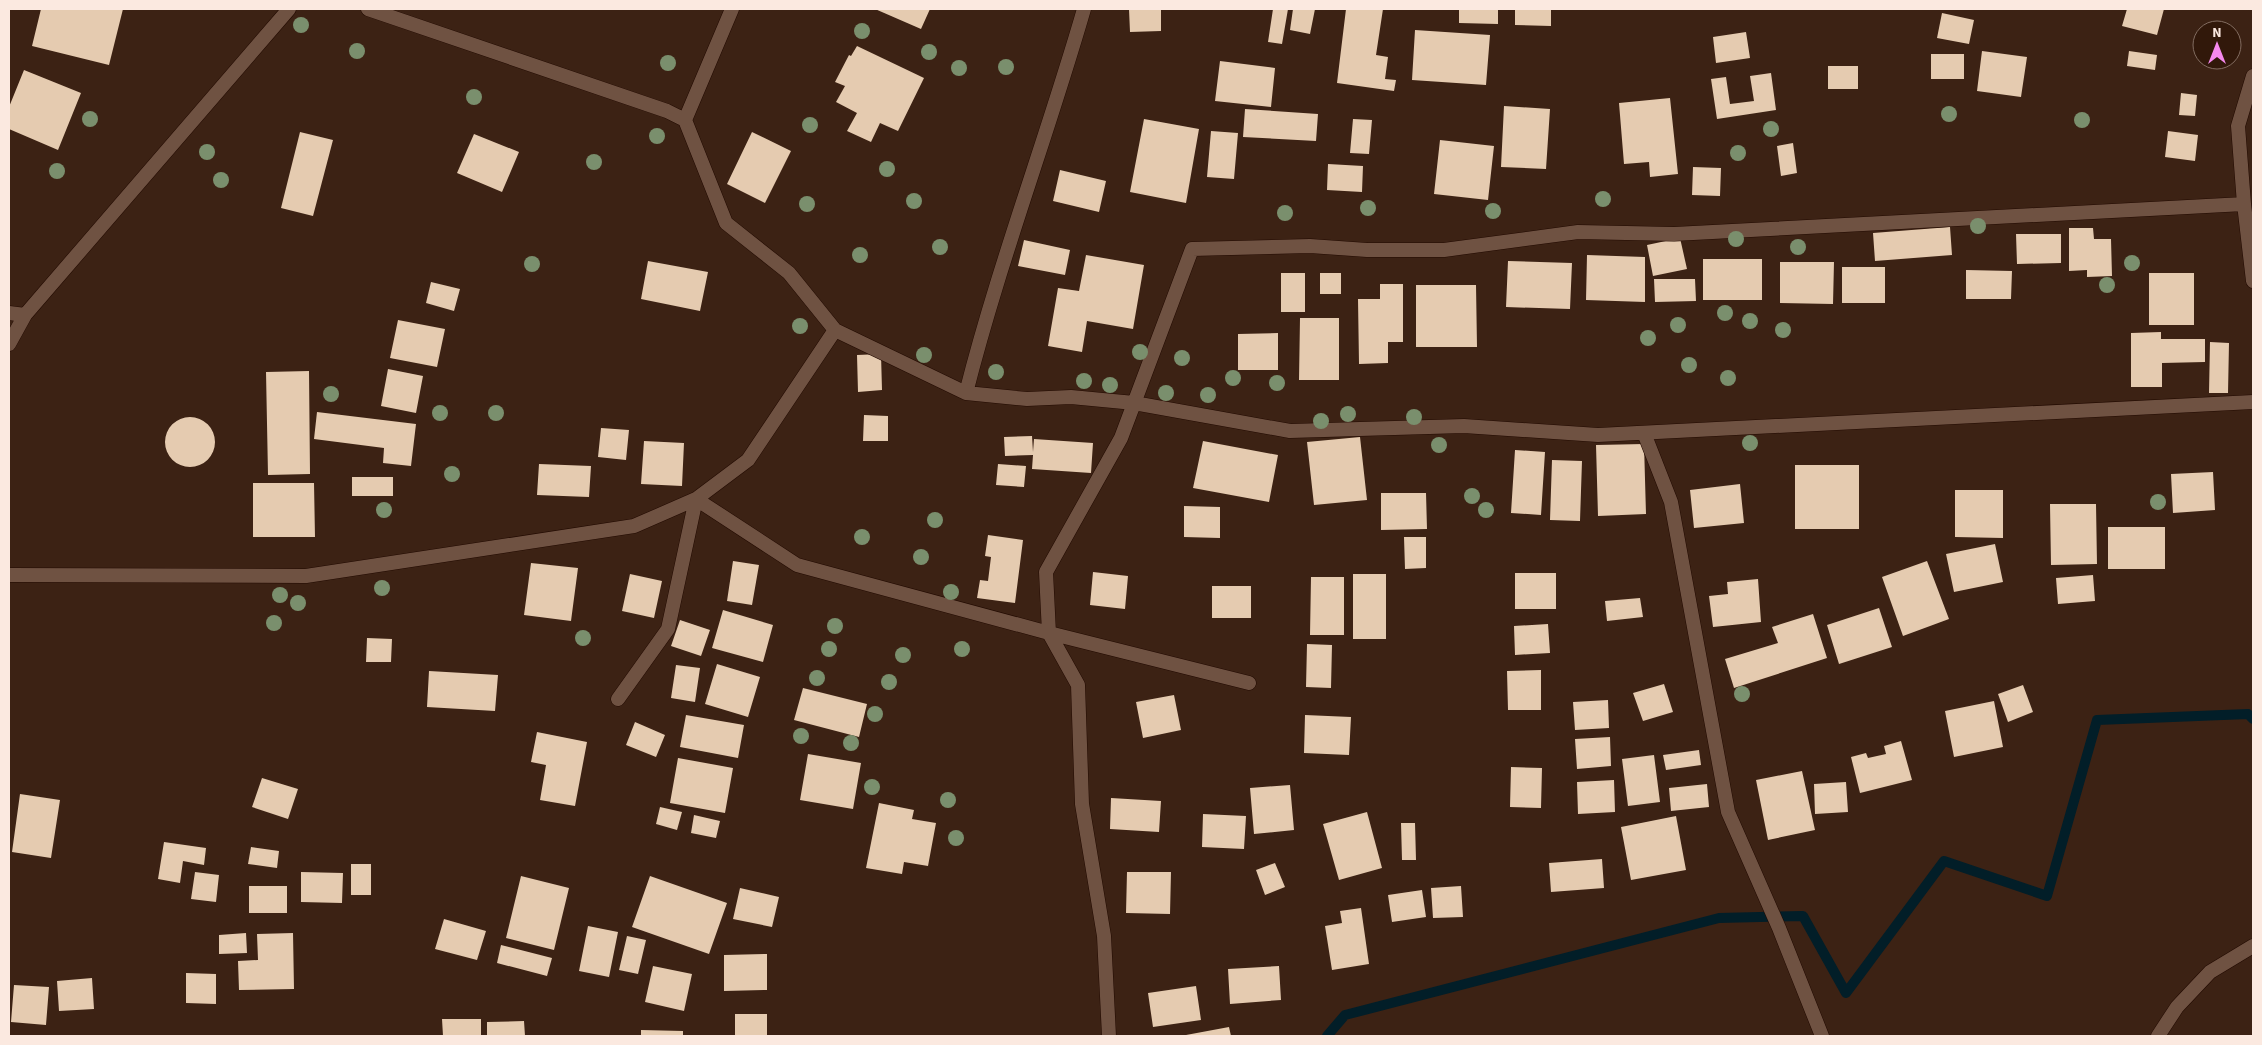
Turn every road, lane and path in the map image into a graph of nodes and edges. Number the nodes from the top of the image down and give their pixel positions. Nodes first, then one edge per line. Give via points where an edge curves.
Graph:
1 (289, 9) edge
2 (368, 9) edge
3 (732, 9) edge
4 (1084, 9) edge
5 (2253, 76) edge
6 (685, 120) junction
7 (2244, 204) junction
8 (2253, 281) edge
9 (9, 313) edge
10 (25, 314) junction
11 (835, 330) junction
12 (9, 344) edge
13 (966, 393) junction
14 (2253, 402) edge
15 (1134, 403) junction
16 (1644, 433) junction
17 (696, 499) junction
18 (9, 574) edge
19 (1049, 633) junction
20 (1249, 682) dead end
21 (618, 699) dead end
22 (2253, 946) edge
23 (1109, 1036) edge
24 (1822, 1036) edge
25 (2158, 1036) edge

1 - 10 street
2 - 6 street
3 - 6 street
4 - 13 street via 1059,96 987,312
5 - 7 street via 2238,126
6 - 11 street via 726,223 789,274
7 - 8 street
7 - 15 street via 1674,234 1578,232 1444,250 1310,246 1192,249
9 - 10 street
10 - 12 street
11 - 13 street
11 - 17 street via 748,460
13 - 15 street
14 - 16 street
15 - 16 street via 1290,431 1464,426 1598,435
15 - 19 street via 1121,438 1046,572
16 - 24 street via 1670,502 1728,812
17 - 18 street via 634,526 306,576
17 - 19 street via 797,565
17 - 21 street via 668,629
19 - 20 street
19 - 23 street via 1078,685 1082,804 1104,936
22 - 25 street via 2210,972 2177,1007

